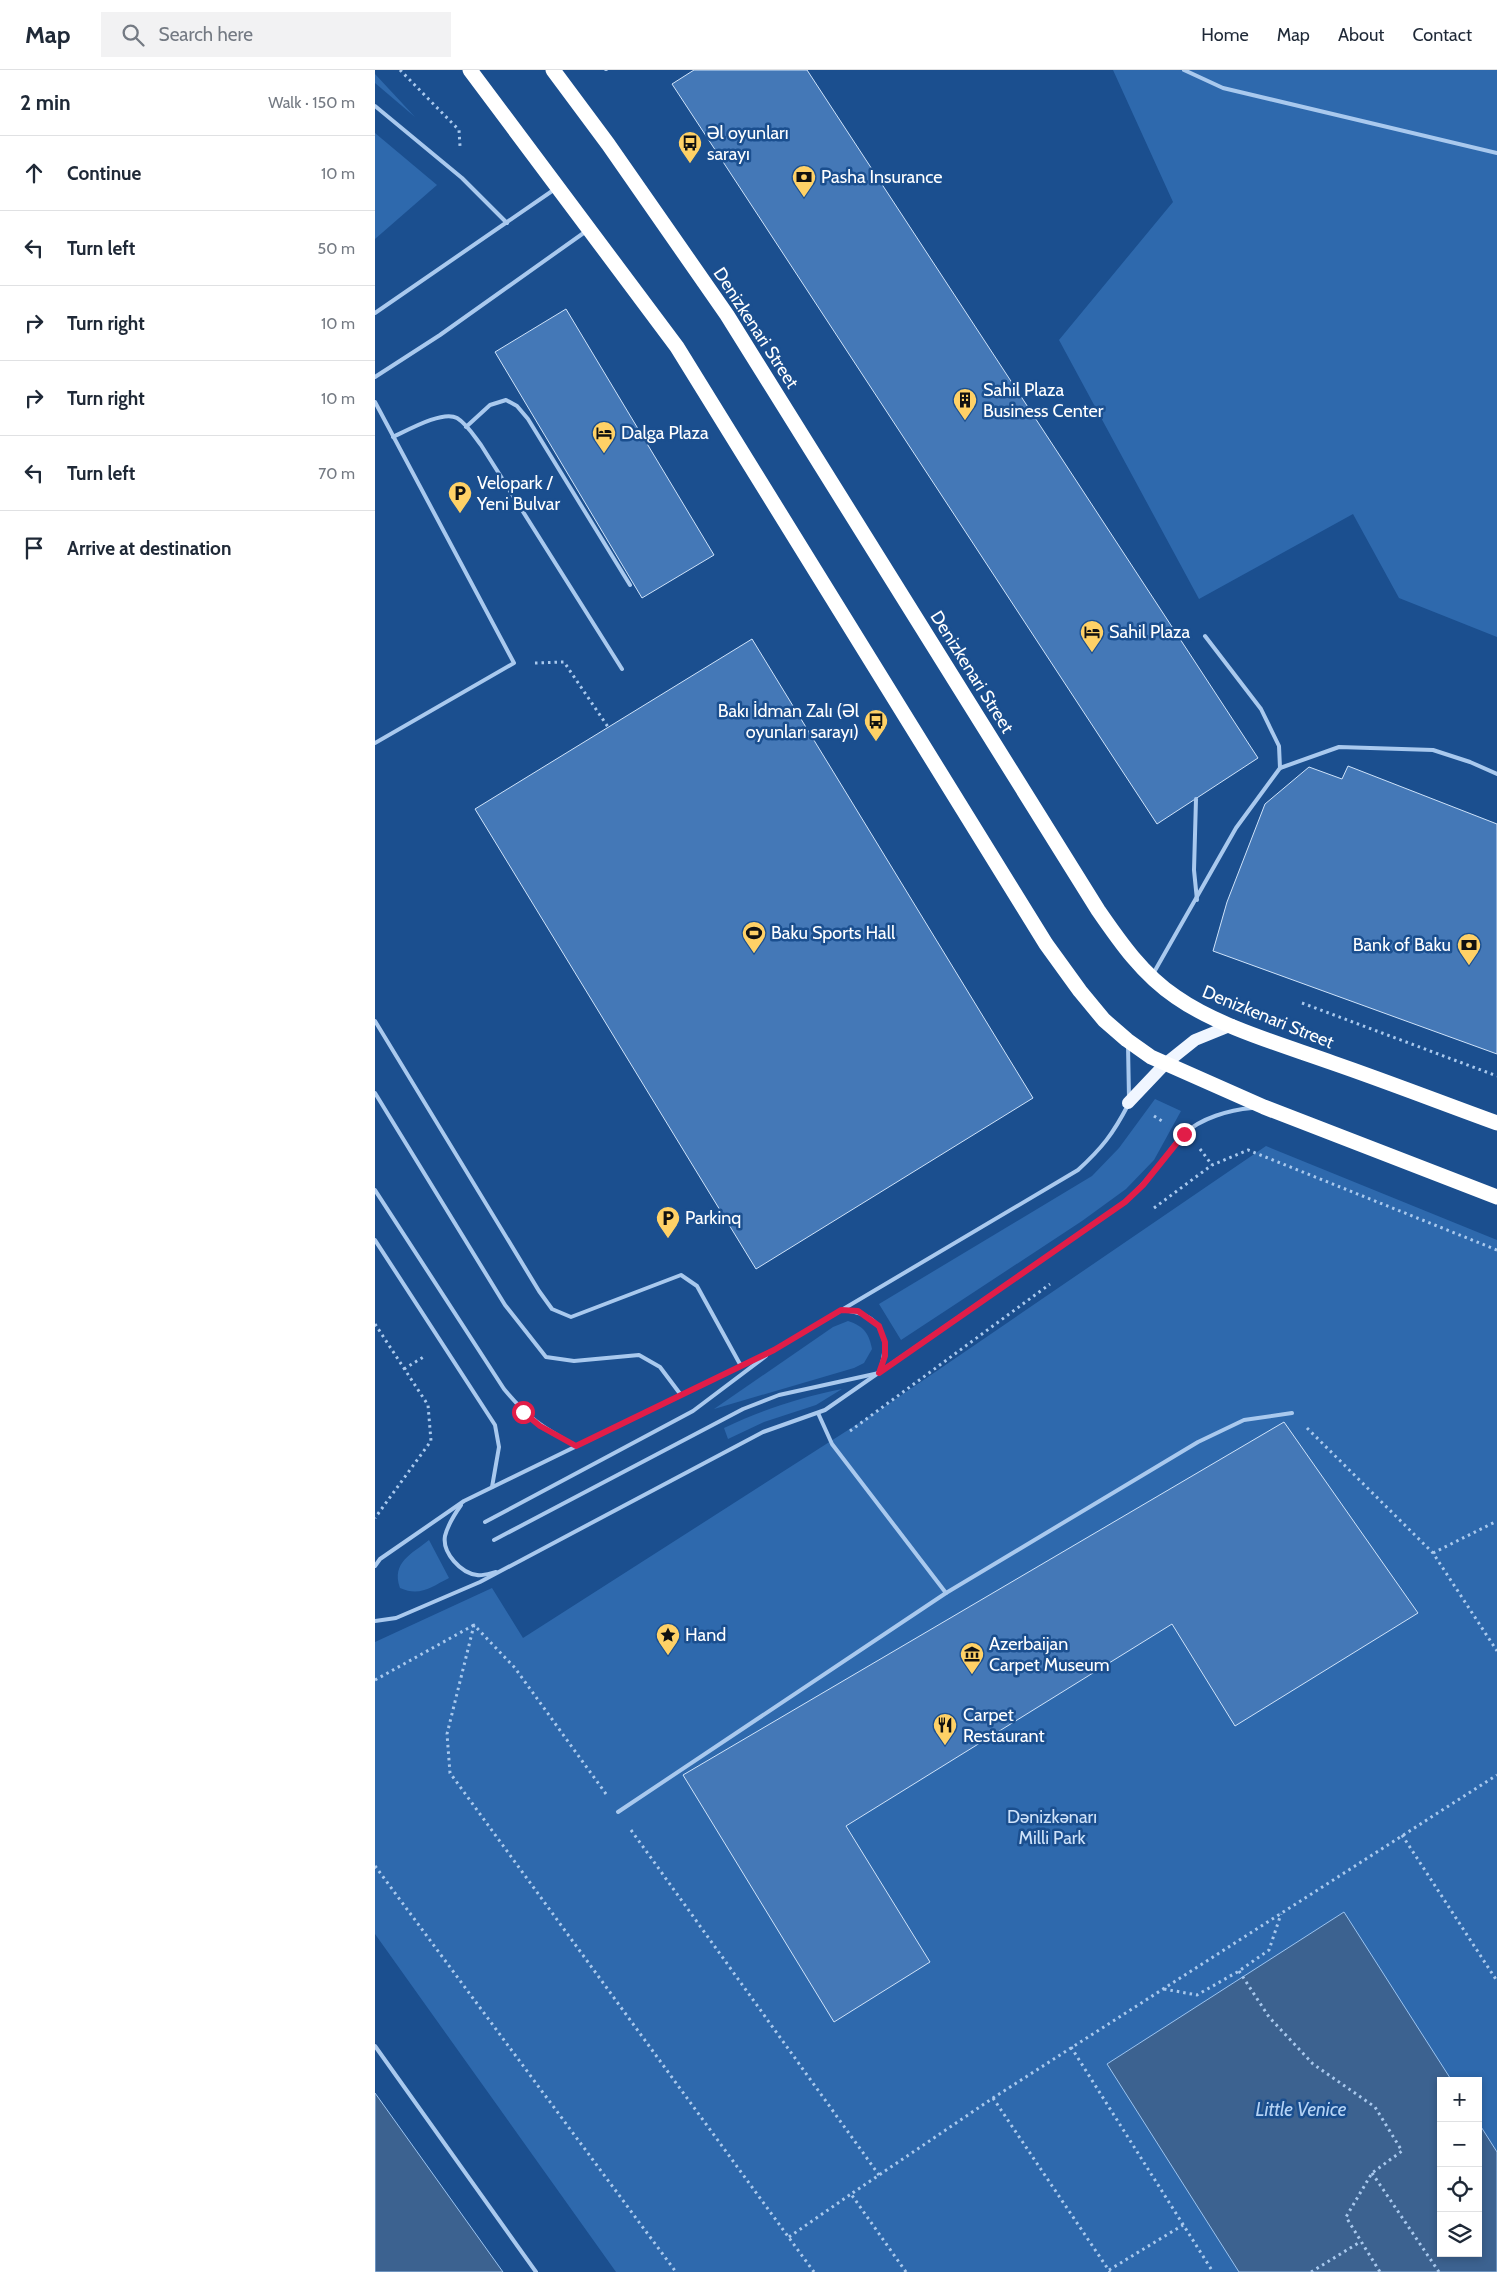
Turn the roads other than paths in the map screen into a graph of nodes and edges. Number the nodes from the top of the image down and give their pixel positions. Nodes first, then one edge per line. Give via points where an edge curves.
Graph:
1 (470, 70) edge
2 (553, 70) edge
3 (1184, 70) edge
4 (375, 106) edge
5 (1497, 153) edge
6 (559, 186) junction
7 (507, 223) junction
8 (590, 228) junction
9 (375, 313) edge
10 (375, 377) edge
11 (375, 402) edge
12 (466, 427) junction
13 (393, 437) junction
14 (630, 585) dead end
15 (1205, 636) dead end
16 (622, 669) dead end
17 (375, 743) edge
18 (1280, 768) junction
19 (1497, 774) edge
20 (1196, 799) dead end
21 (1197, 900) junction
22 (1151, 978) junction
23 (375, 1021) edge
24 (1232, 1025) junction
25 (1127, 1040) junction
26 (1165, 1064) junction
27 (375, 1093) edge
28 (1129, 1103) junction
29 (1264, 1107) junction
30 (1497, 1123) edge
31 (375, 1190) edge
32 (1497, 1197) edge
33 (375, 1240) edge
34 (841, 1310) junction
35 (774, 1350) junction
36 (741, 1366) junction
37 (879, 1373) junction
38 (681, 1395) junction
39 (818, 1413) junction
40 (1292, 1413) road end
41 (576, 1446) junction
42 (492, 1487) junction
43 (464, 1501) junction
44 (485, 1522) dead end
45 (494, 1540) dead end
46 (375, 1566) edge
47 (500, 1571) junction
48 (947, 1593) junction
49 (375, 1621) edge
50 (618, 1812) road end
51 (375, 2046) edge
52 (536, 2272) edge

1 - 6 highway
2 - 22 highway, Denizkenari Street via 727,315 1098,910
3 - 5 lane via 1223,88
4 - 7 lane via 462,178
6 - 7 lane
6 - 8 highway
7 - 9 lane
8 - 10 lane via 440,335
8 - 25 highway via 677,347 1046,944 1080,991
11 - 13 lane
12 - 13 lane via 456,417 441,416
12 - 14 lane via 490,405 506,400 517,406
12 - 16 lane via 481,445
13 - 17 lane via 514,663
15 - 18 lane via 1261,709 1279,746
18 - 19 lane via 1339,747 1433,750
18 - 21 lane via 1235,828
20 - 21 lane via 1194,870
21 - 22 lane
22 - 24 highway, Denizkenari Street via 1199,1012
23 - 36 lane via 552,1309 571,1316 681,1275 697,1286
24 - 26 main road via 1195,1040
24 - 30 highway, Denizkenari Street
25 - 26 highway
25 - 28 lane
26 - 28 main road
26 - 29 highway
27 - 38 lane via 505,1305 546,1356 574,1361 639,1355 660,1368
28 - 34 lane via 1103,1147 1078,1170
29 - 32 highway
29 - 37 lane via 1238,1109 1203,1122 1184,1134 1125,1202
31 - 41 lane via 504,1389 540,1426
33 - 42 lane via 495,1425 499,1447
34 - 35 lane
34 - 37 lane via 858,1311 879,1326 885,1342 885,1356
35 - 36 lane
35 - 44 lane via 693,1411
36 - 38 lane
37 - 39 lane
37 - 45 lane via 779,1395 743,1409
38 - 41 lane
39 - 47 lane via 763,1432
39 - 48 lane via 832,1444
40 - 48 lane via 1245,1420 1198,1442
41 - 42 lane
42 - 43 lane
43 - 46 lane via 380,1559
43 - 47 lane via 451,1519 445,1538 450,1554 458,1567 472,1573
47 - 49 lane via 396,1618
48 - 50 lane
51 - 52 lane

